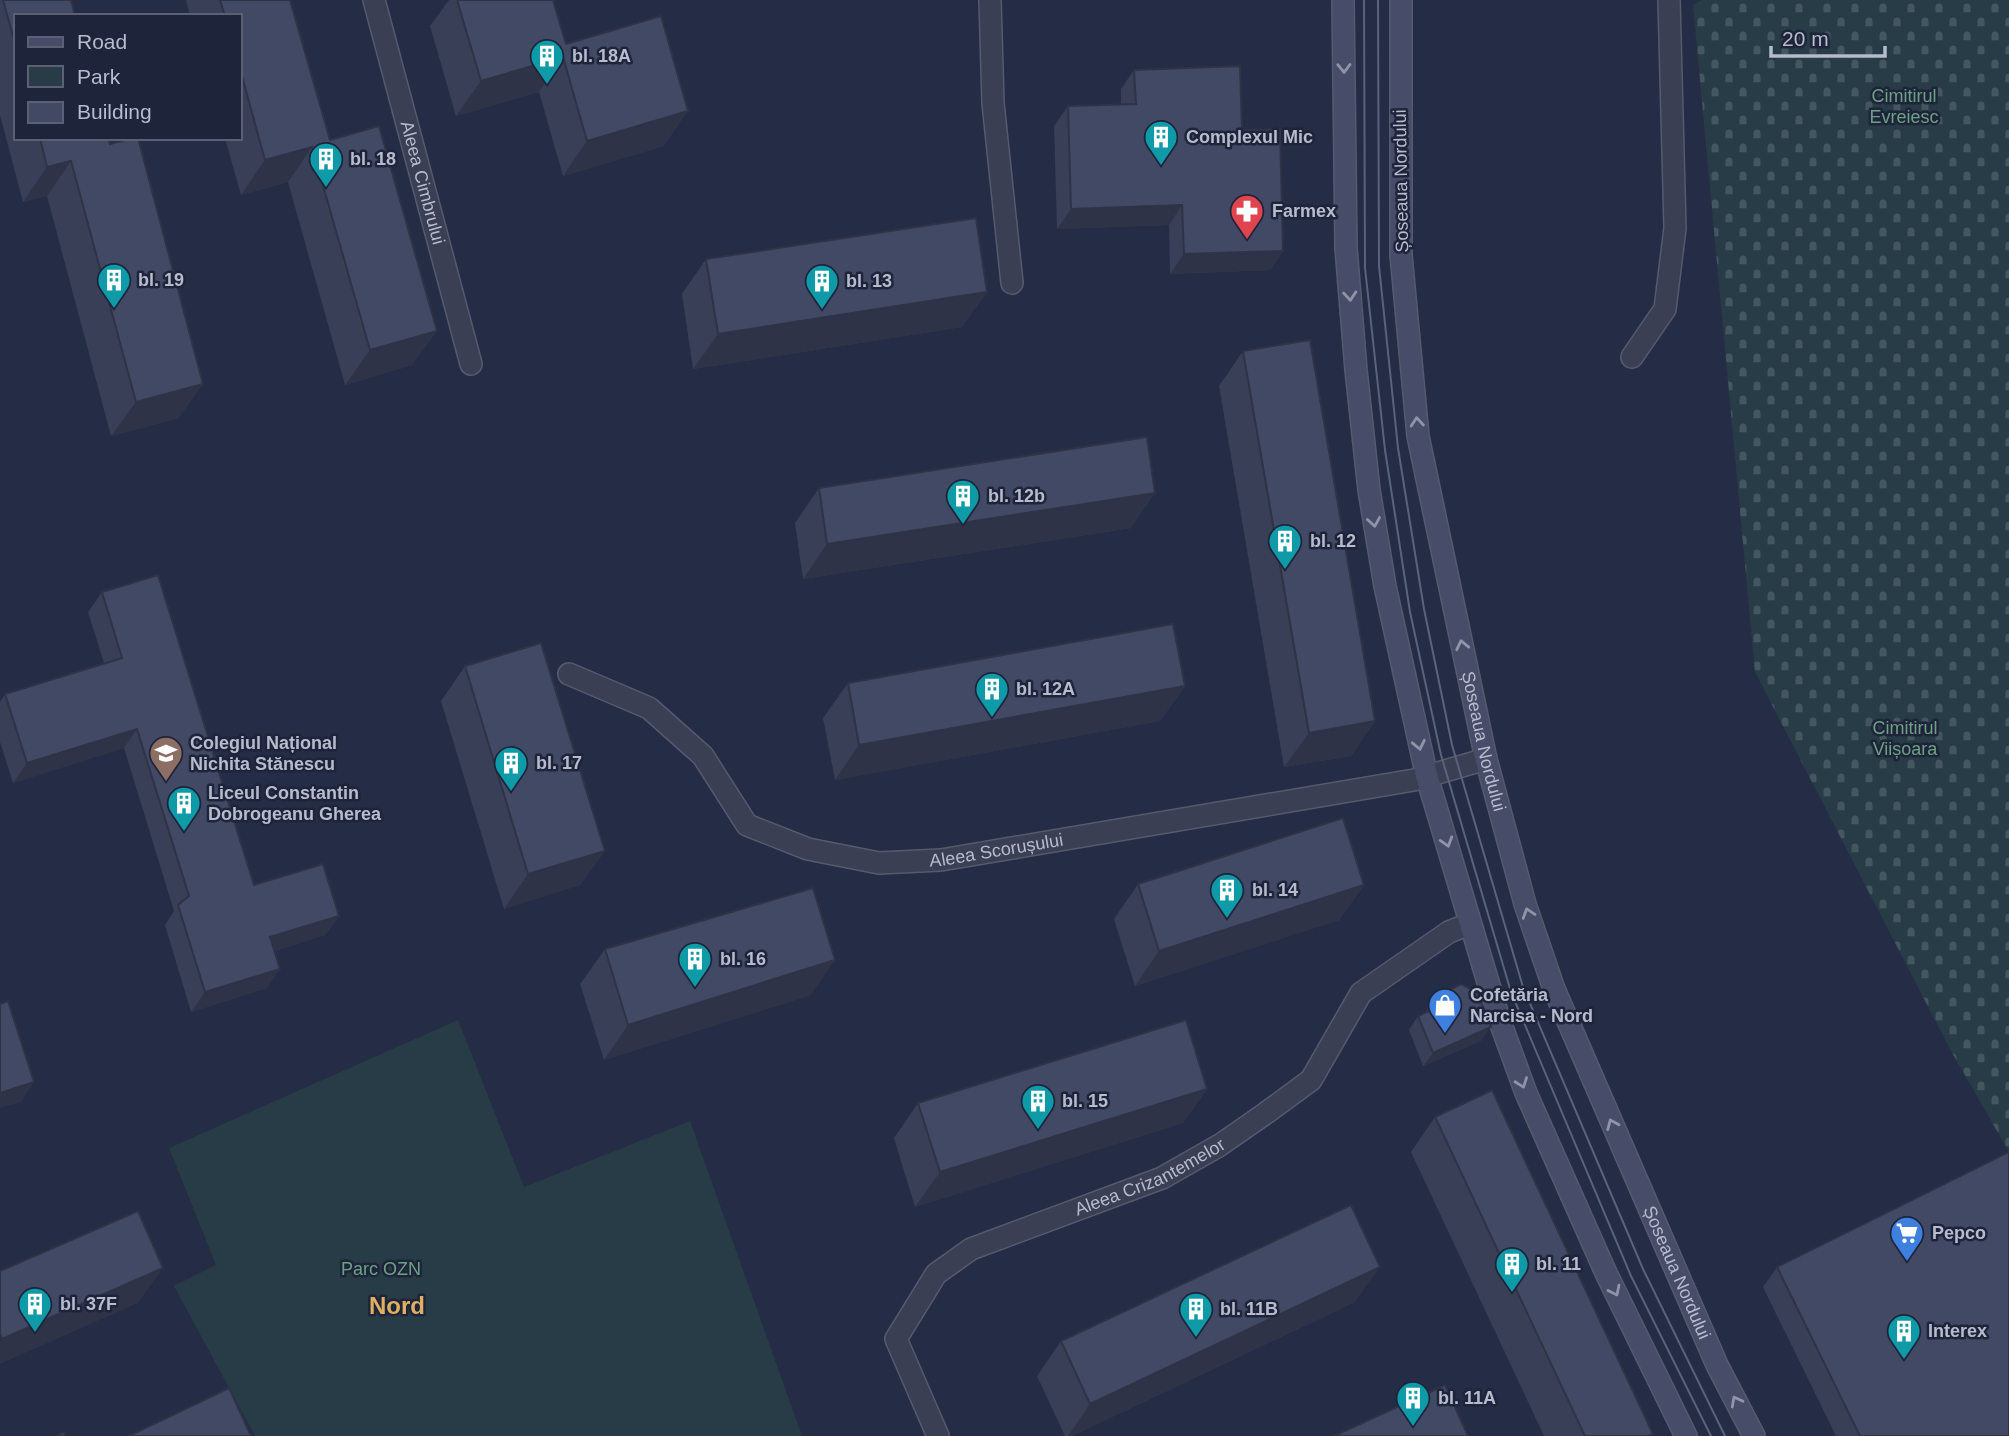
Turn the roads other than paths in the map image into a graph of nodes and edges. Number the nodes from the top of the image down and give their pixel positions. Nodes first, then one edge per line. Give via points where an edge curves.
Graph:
1 (374, 0) edge
2 (990, 0) edge
3 (1343, 0) edge
4 (1401, 0) edge
5 (1669, 0) edge
6 (1012, 283) dead end
7 (1632, 356) dead end
8 (471, 364) dead end
9 (569, 674) dead end
10 (1486, 759) junction
11 (1427, 777) junction
12 (1469, 924) junction
13 (938, 1436) edge
14 (1686, 1436) edge
15 (1754, 1436) edge

1 - 8 street, Aleea Cimbrului
2 - 6 street via 993,103
3 -> 11 main road via 1346,248 1369,490
10 -> 4 main road, Șoseaua Nordului via 1418,436 1401,255
5 - 7 street via 1675,228 1665,309
9 - 11 street, Aleea Scorușului via 649,708 703,756 747,825 808,849 879,863 941,860
10 - 11 street, Aleea Scorușului
15 -> 10 main road, Șoseaua Nordului via 1701,1329 1554,989 1525,904
11 -> 12 main road
12 - 13 street, Aleea Crizantemelor via 1449,932 1360,993 1311,1080 1220,1145 1162,1178 971,1249 936,1274 896,1339
12 -> 14 main road via 1526,1093 1606,1273

